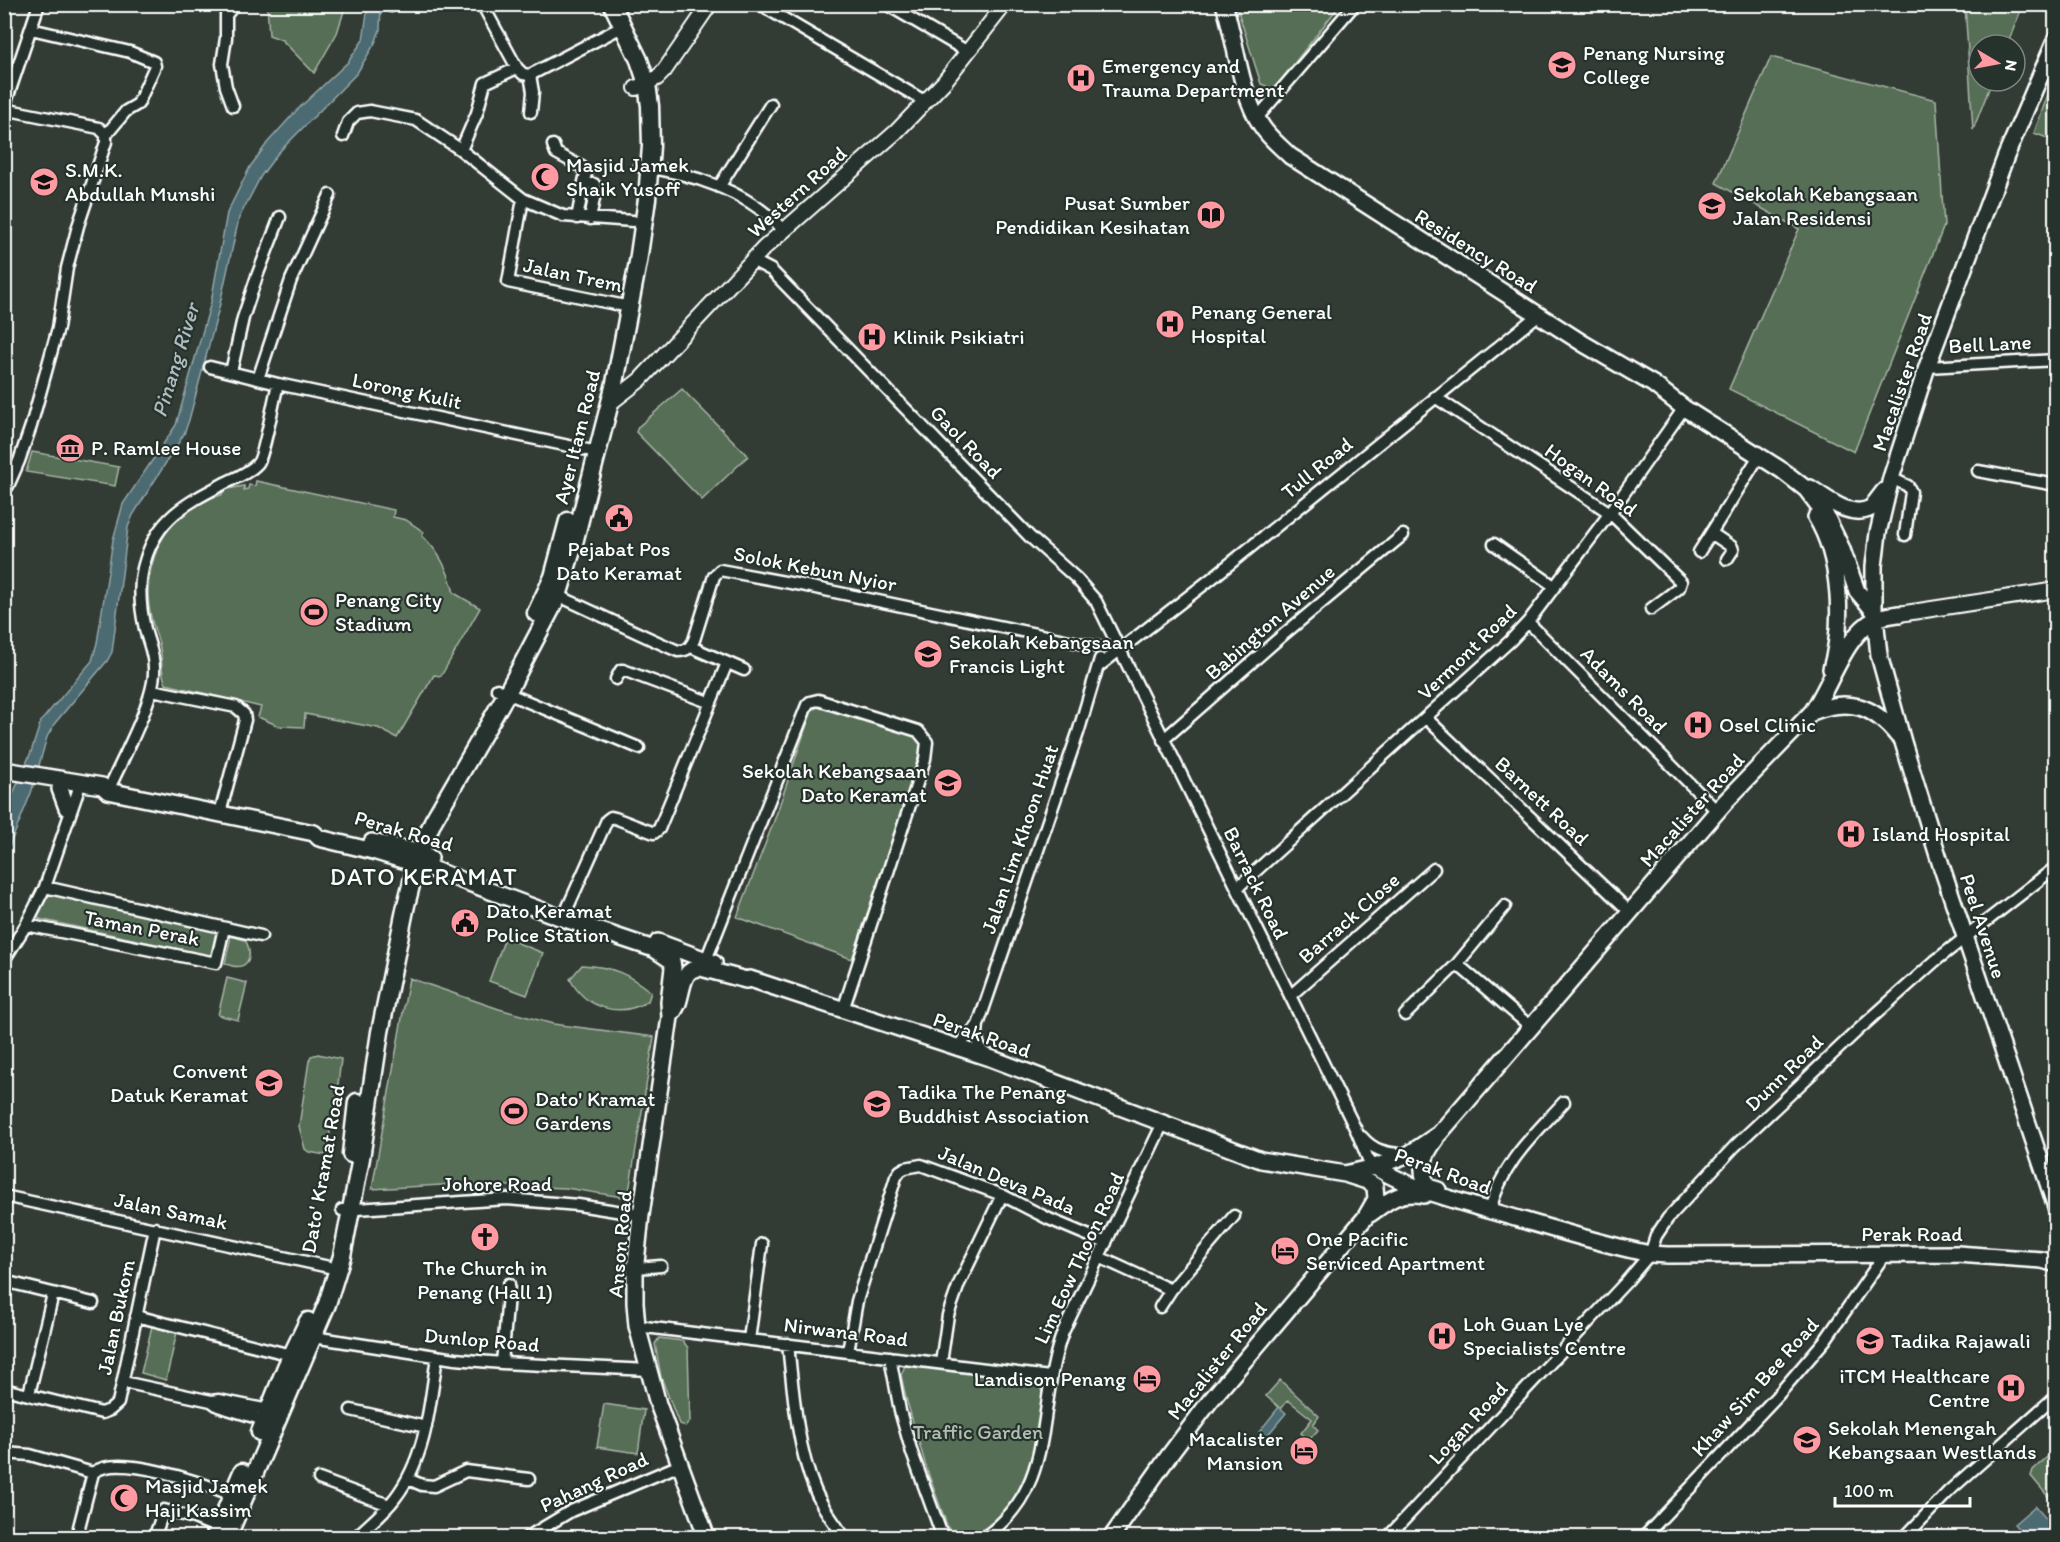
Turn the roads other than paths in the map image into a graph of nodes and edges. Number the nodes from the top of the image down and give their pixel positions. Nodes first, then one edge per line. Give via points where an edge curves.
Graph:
1 (39, 4) edge
2 (482, 4) edge
3 (602, 4) edge
4 (612, 4) edge
5 (710, 4) edge
6 (759, 4) edge
7 (886, 4) edge
8 (1005, 4) edge
9 (1224, 4) edge
10 (1355, 4) edge
11 (232, 5) edge
12 (31, 29) junction
13 (616, 30) junction
14 (2055, 39) edge
15 (968, 52) junction
16 (517, 68) junction
17 (530, 75) junction
18 (642, 86) junction
19 (926, 102) junction
20 (771, 104) dead end
21 (233, 106) dead end
22 (4, 108) edge
23 (531, 112) dead end
24 (1257, 118) junction
25 (106, 135) junction
26 (343, 136) dead end
27 (554, 145) dead end
28 (461, 150) junction
29 (645, 166) junction
30 (584, 182) junction
31 (719, 187) junction
32 (330, 195) dead end
33 (523, 199) junction
34 (280, 217) dead end
35 (578, 218) junction
36 (590, 219) junction
37 (633, 221) junction
38 (784, 231) junction
39 (764, 248) junction
40 (752, 260) junction
41 (771, 270) junction
42 (625, 306) junction
43 (1538, 315) junction
44 (2055, 360) edge
45 (210, 367) dead end
46 (1927, 367) junction
47 (231, 372) junction
48 (258, 379) junction
49 (278, 384) junction
50 (1435, 397) junction
51 (609, 404) junction
52 (1684, 408) junction
53 (592, 451) junction
54 (1759, 456) junction
55 (1783, 471) junction
56 (1978, 471) dead end
57 (1891, 478) junction
58 (2055, 485) edge
59 (4, 490) edge
60 (1610, 513) junction
61 (1711, 533) junction
62 (1403, 535) dead end
63 (1905, 536) dead end
64 (1494, 544) dead end
65 (1699, 552) dead end
66 (1727, 559) dead end
67 (1874, 571) junction
68 (1554, 586) junction
69 (2055, 591) edge
70 (553, 594) junction
71 (1651, 609) dead end
72 (1899, 614) junction
73 (1874, 615) junction
74 (1528, 622) junction
75 (1114, 637) junction
76 (691, 647) junction
77 (1103, 648) junction
78 (1119, 650) junction
79 (1879, 655) junction
80 (727, 663) junction
81 (1099, 666) junction
82 (744, 670) dead end
83 (616, 679) dead end
84 (152, 690) junction
85 (502, 691) junction
86 (1822, 698) junction
87 (711, 703) junction
88 (1812, 712) junction
89 (1426, 718) junction
90 (1163, 740) junction
91 (1903, 742) junction
92 (639, 748) dead end
93 (11, 776) edge
94 (69, 786) junction
95 (113, 788) junction
96 (1717, 811) junction
97 (220, 813) junction
98 (67, 814) joint
99 (412, 857) junction
100 (2055, 867) edge
101 (1434, 869) dead end
102 (45, 887) junction
103 (1237, 888) junction
104 (1505, 906) dead end
105 (1630, 912) junction
106 (567, 916) junction
107 (26, 925) junction
108 (224, 928) junction
109 (261, 936) dead end
110 (1965, 937) junction
111 (6, 957) dead end
112 (706, 960) junction
113 (1457, 964) junction
114 (750, 979) junction
115 (1290, 996) junction
116 (843, 1010) junction
117 (1405, 1015) dead end
118 (670, 1017) junction
119 (978, 1025) junction
120 (1531, 1027) junction
121 (954, 1046) junction
122 (990, 1058) junction
123 (1564, 1102) dead end
124 (1163, 1123) junction
125 (1358, 1132) junction
126 (1439, 1134) junction
127 (1409, 1154) junction
128 (1375, 1167) junction
129 (1345, 1174) junction
130 (1002, 1195) junction
131 (4, 1196) edge
132 (1447, 1198) junction
133 (2055, 1207) edge
134 (347, 1209) junction
135 (1490, 1210) junction
136 (641, 1215) junction
137 (1234, 1216) dead end
138 (1365, 1218) junction
139 (155, 1228) junction
140 (1106, 1243) junction
141 (762, 1244) dead end
142 (1627, 1249) junction
143 (1650, 1254) junction
144 (1885, 1254) junction
145 (1098, 1257) junction
146 (2051, 1258) edge
147 (661, 1266) dead end
148 (329, 1267) junction
149 (636, 1268) junction
150 (4, 1281) edge
151 (1626, 1282) junction
152 (509, 1284) dead end
153 (1171, 1290) junction
154 (53, 1294) junction
155 (93, 1303) dead end
156 (1160, 1307) dead end
157 (136, 1316) junction
158 (637, 1326) junction
159 (313, 1337) junction
160 (749, 1340) junction
161 (788, 1344) junction
162 (848, 1352) junction
163 (291, 1355) junction
164 (436, 1356) junction
165 (890, 1357) junction
166 (502, 1363) junction
167 (941, 1363) junction
168 (649, 1370) junction
169 (1050, 1377) junction
170 (123, 1382) junction
171 (4, 1389) edge
172 (29, 1394) junction
173 (2055, 1396) edge
174 (351, 1410) dead end
175 (270, 1418) junction
176 (426, 1427) junction
177 (4, 1453) edge
178 (680, 1465) junction
179 (93, 1473) junction
180 (524, 1478) dead end
181 (319, 1479) dead end
182 (408, 1479) junction
183 (240, 1491) junction
184 (389, 1505) junction
185 (79, 1527) dead end
186 (220, 1534) edge
187 (1911, 1536) edge
188 (154, 1538) edge
189 (355, 1538) edge
190 (526, 1538) edge
191 (707, 1538) edge
192 (845, 1538) edge
193 (943, 1538) edge
194 (983, 1538) edge
195 (1111, 1538) edge
196 (1387, 1538) edge
197 (1642, 1538) edge

1 - 12 street
2 - 16 street
3 - 13 main road, Ayer Itam Road
4 - 18 main road, Ayer Itam Road via 639,60
5 - 18 street via 664,71
6 - 19 street
7 - 15 street
8 - 15 street, Western Road
9 - 24 main road, Residency Road
10 - 24 street
11 - 21 street via 226,15 222,64
12 - 22 street
12 - 25 street via 130,52 154,62 138,104 126,111
13 - 17 street
13 - 18 main road, Ayer Itam Road
14 - 46 main road, Macalister Road via 2006,156
15 - 19 street, Western Road
16 - 17 street
16 - 28 street via 486,83
17 - 23 street
18 - 29 main road, Ayer Itam Road via 640,130
19 - 38 street, Western Road
20 - 31 street
22 - 25 street via 94,126
24 - 43 main road, Residency Road via 1290,156
25 - 59 street via 75,236 58,328 31,426
26 - 28 street via 348,122 357,113 370,111 416,120
27 - 30 street via 556,153 582,167 586,172
28 - 33 street
29 - 31 street
29 - 37 main road, Ayer Itam Road
29 - 42 main road, Ayer Itam Road via 647,199
30 - 35 street
30 - 36 street via 596,188
31 - 38 street via 755,206
32 - 48 street via 291,280
33 - 35 street via 563,216
33 - 42 street, Jalan Trem via 508,282
34 - 47 street via 243,318
35 - 36 street
36 - 37 street
37 - 42 main road, Ayer Itam Road
38 - 39 street, Western Road
39 - 40 street, Western Road
39 - 41 street, Gaol Road
40 - 41 street, Gaol Road
40 - 51 street, Western Road via 640,380
41 - 75 street, Gaol Road via 1030,537 1091,594
42 - 51 main road, Ayer Itam Road
42 - 53 main road, Ayer Itam Road
43 - 50 street, Tull Road
43 - 52 main road, Residency Road via 1653,384
44 - 46 street, Bell Lane
45 - 47 street, Lorong Kulit
46 - 57 main road, Macalister Road
47 - 48 street, Lorong Kulit
48 - 49 street, Lorong Kulit
49 - 53 street, Lorong Kulit
49 - 84 street via 260,461 185,504 160,528 144,561 142,610 154,667
50 - 60 street, Hogan Road
50 - 78 street, Tull Road
51 - 53 main road, Ayer Itam Road
52 - 54 main road, Residency Road
52 - 60 street, Vermont Road
53 - 70 main road, Ayer Itam Road via 573,547
54 - 55 main road, Residency Road
54 - 61 street
55 - 57 main road via 1832,502 1856,512 1871,508
55 - 73 main road via 1806,489 1825,514 1857,591
55 - 86 main road via 1819,521 1838,596 1833,660
56 - 58 street
57 - 63 street via 1908,486 1911,492
57 - 67 main road, Macalister Road
60 - 68 street, Vermont Road
60 - 71 street, Hogan Road via 1681,582 1679,588
61 - 65 street
61 - 66 street via 1732,547
62 - 90 street, Babington Avenue via 1276,639
64 - 68 street
67 - 72 main road via 1885,603
67 - 73 main road, Macalister Road
68 - 74 street, Vermont Road
69 - 72 street
70 - 76 street via 678,651
70 - 85 main road, Ayer Itam Road
72 - 73 main road
72 - 79 main road via 1882,634
73 - 79 main road, Peel Avenue
73 - 86 main road, Macalister Road via 1849,646
74 - 89 street, Vermont Road
74 - 96 street, Adams Road
75 - 77 street
75 - 78 street, Gaol Road
76 - 77 street, Solok Kebun Nyior via 714,576 720,570
76 - 80 street
77 - 81 street, Jalan Lim Khoon Huat
78 - 81 street
78 - 90 street, Barrack Road
79 - 91 main road, Peel Avenue
80 - 82 street
80 - 87 street
81 - 119 street, Jalan Lim Khoon Huat
83 - 87 street via 623,670
84 - 95 street
84 - 97 street via 236,707 244,714
85 - 92 street
85 - 99 main road, Ayer Itam Road
86 - 88 main road, Macalister Road
87 - 106 street via 659,829 648,832 610,817
88 - 91 main road via 1836,705 1867,709 1886,721
88 - 96 main road, Macalister Road
89 - 103 street, Vermont Road
89 - 105 street, Barnett Road
90 - 103 street, Barrack Road
91 - 110 main road, Peel Avenue
93 - 94 main road, Perak Road
93 - 94 main road, Perak Road via 42,785
94 - 95 main road, Perak Road
94 - 98 main road
95 - 97 main road, Perak Road
96 - 105 main road, Macalister Road
97 - 99 main road, Perak Road via 314,833 321,831
98 - 102 street
99 - 106 main road, Perak Road
99 - 134 main road, Dato' Kramat Road via 362,1158
100 - 110 street, Dunn Road
101 - 115 street, Barrack Close
102 - 107 street
102 - 108 street, Taman Perak
103 - 115 street, Barrack Road
104 - 113 street
105 - 120 main road, Macalister Road
106 - 112 main road, Perak Road
106 - 118 main road, Perak Road via 668,957 673,968
107 - 108 street, Taman Perak via 216,963
107 - 111 street
108 - 109 street, Taman Perak
110 - 133 main road, Peel Avenue
110 - 143 street, Dunn Road via 1857,1031 1735,1146 1668,1218
112 - 114 main road, Perak Road
112 - 116 street via 807,705 818,700 918,731 927,742 925,759
113 - 117 street
113 - 120 street
114 - 116 main road, Perak Road
114 - 118 main road, Perak Road via 695,968 688,972
115 - 125 street, Barrack Road
116 - 121 main road, Perak Road
118 - 136 main road, Anson Road
119 - 121 street, Jalan Lim Khoon Huat
119 - 122 street via 978,1044
120 - 126 main road, Macalister Road
121 - 122 main road, Perak Road
122 - 124 main road, Perak Road
123 - 135 street via 1508,1166
124 - 129 main road, Perak Road via 1261,1160
124 - 140 street, Lim Eow Thoon Road
125 - 127 street, Barrack Road via 1377,1150
125 - 128 street, Barrack Road
126 - 127 main road, Macalister Road
126 - 135 main road via 1422,1168 1428,1187
127 - 128 main road, Macalister Road
128 - 129 main road, Perak Road
128 - 132 main road, Perak Road via 1402,1182
129 - 138 main road via 1375,1186 1376,1198
130 - 140 street, Jalan Deva Pada
130 - 162 street, Jalan Deva Pada via 921,1165 900,1171 857,1301
130 - 167 street via 959,1284 948,1315
131 - 139 street, Jalan Samak
132 - 135 main road, Perak Road
132 - 138 main road via 1399,1195
134 - 136 street, Johore Road via 507,1199
134 - 148 main road, Dato' Kramat Road
134 - 159 main road, Dato' Kramat Road via 339,1267
135 - 142 main road, Perak Road
136 - 149 main road, Anson Road
137 - 153 street
138 - 195 main road, Macalister Road via 1210,1401
139 - 148 street, Jalan Samak
139 - 157 street, Jalan Bukom
140 - 145 street, Lim Eow Thoon Road
141 - 160 street
142 - 143 main road, Perak Road
142 - 151 street via 1633,1265
143 - 144 main road, Perak Road
143 - 151 street, Logan Road
144 - 146 main road, Perak Road
144 - 197 street, Khaw Sim Bee Road via 1826,1339
145 - 153 street
145 - 169 street, Lim Eow Thoon Road via 1063,1332
147 - 149 street
148 - 163 main road, Dato' Kramat Road
149 - 158 main road, Anson Road
150 - 154 street
151 - 196 street, Logan Road
152 - 166 street
153 - 156 street
154 - 155 street
154 - 172 street
157 - 163 street
157 - 170 street, Jalan Bukom
158 - 160 street, Nirwana Road
158 - 168 main road, Anson Road
159 - 164 street, Dunlop Road
159 - 175 main road, Dato' Kramat Road
160 - 161 street, Nirwana Road
161 - 162 street, Nirwana Road
161 - 192 street via 794,1400 815,1489
162 - 165 street, Nirwana Road
163 - 175 main road, Dato' Kramat Road
164 - 166 street, Dunlop Road
164 - 176 street
165 - 167 street, Nirwana Road
165 - 193 street via 912,1453
166 - 168 street, Dunlop Road
167 - 169 street, Nirwana Road
168 - 178 main road, Anson Road
169 - 194 street, Lim Eow Thoon Road via 1035,1471 1013,1510
170 - 172 street, Jalan Bukom via 117,1403 102,1413
170 - 175 street
171 - 172 street
173 - 187 street via 1948,1491
174 - 176 street
175 - 183 main road, Dato' Kramat Road
176 - 182 street
177 - 179 street via 30,1455
178 - 190 street, Pahang Road via 571,1511
178 - 191 main road, Anson Road
179 - 183 street via 116,1467 156,1470
179 - 185 street
180 - 182 street via 463,1472 434,1486
181 - 184 street
182 - 184 street
183 - 186 main road, Dato' Kramat Road
184 - 189 street
186 - 188 street via 194,1518 164,1510

